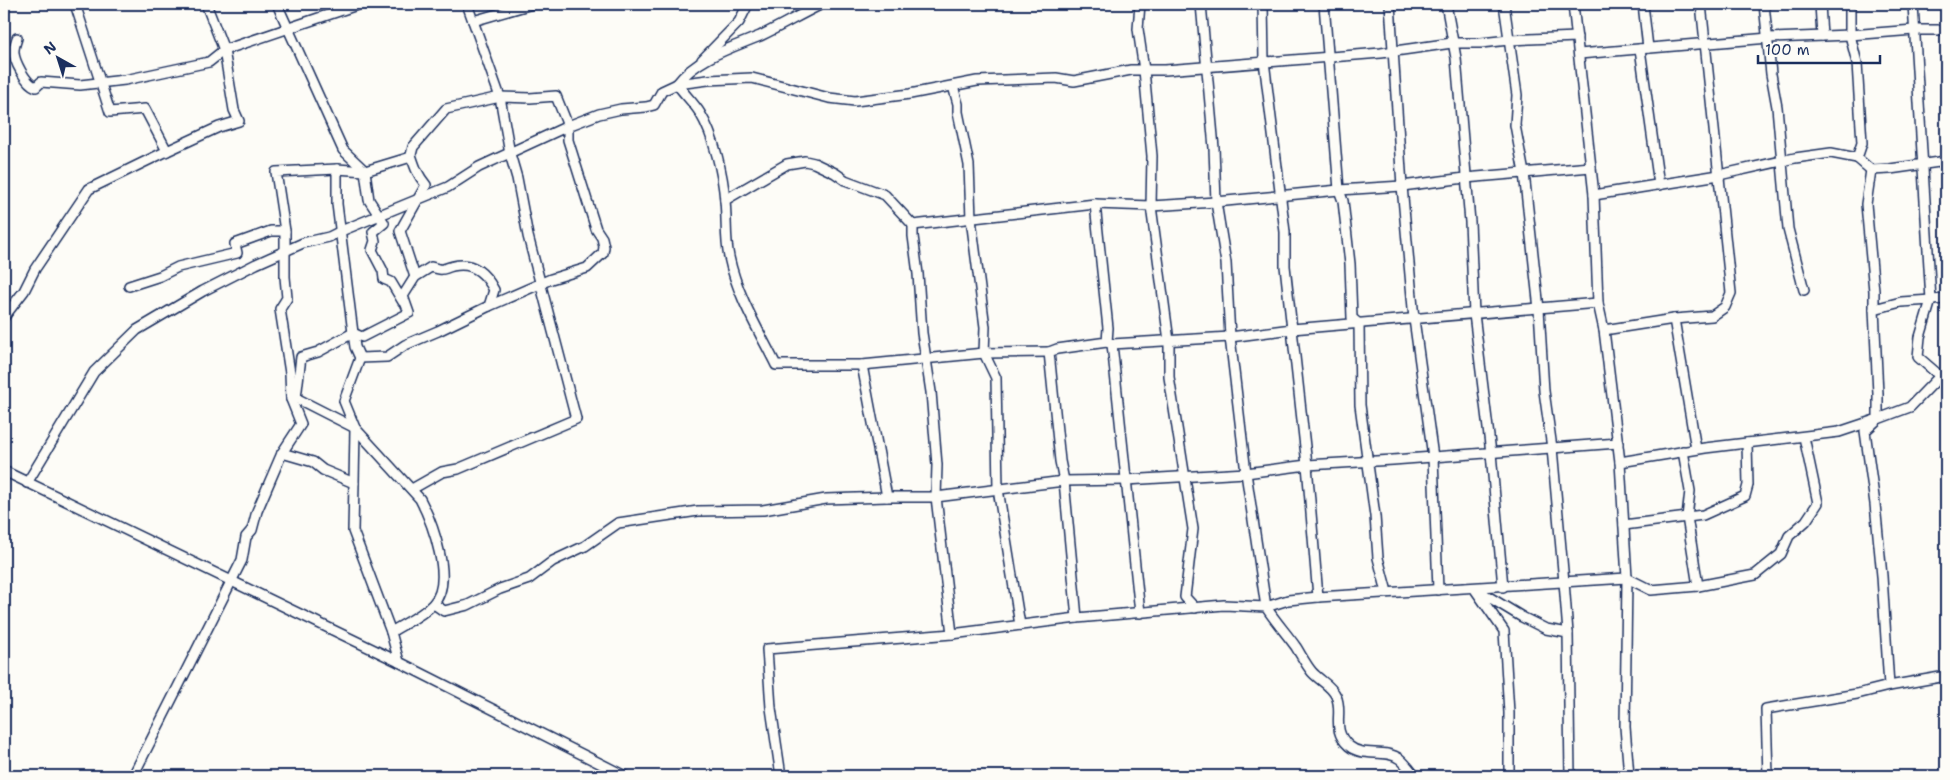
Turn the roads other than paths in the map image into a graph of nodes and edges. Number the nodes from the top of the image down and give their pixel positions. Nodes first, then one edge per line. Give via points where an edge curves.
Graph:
1 (75, 4) edge
2 (206, 4) edge
3 (277, 4) edge
4 (360, 4) edge
5 (467, 4) edge
6 (532, 4) edge
7 (748, 4) edge
8 (822, 4) edge
9 (1140, 4) edge
10 (1201, 4) edge
11 (1263, 4) edge
12 (1324, 4) edge
13 (1390, 4) edge
14 (1446, 4) edge
15 (1504, 4) edge
16 (1573, 4) edge
17 (1643, 4) edge
18 (1701, 4) edge
19 (1764, 4) edge
20 (1820, 4) edge
21 (1850, 4) edge
22 (1913, 4) edge
23 (473, 21) junction
24 (287, 27) junction
25 (1914, 30) junction
26 (1946, 30) edge
27 (1850, 35) junction
28 (1822, 36) junction
29 (1577, 37) junction
30 (17, 38) dead end
31 (1769, 38) junction
32 (1509, 40) junction
33 (1452, 43) junction
34 (1705, 43) junction
35 (1644, 49) junction
36 (224, 50) junction
37 (1392, 51) junction
38 (1579, 54) junction
39 (1328, 56) junction
40 (1264, 61) junction
41 (696, 66) junction
42 (1207, 66) junction
43 (1144, 70) junction
44 (101, 83) junction
45 (677, 84) junction
46 (953, 86) junction
47 (500, 97) junction
48 (568, 126) junction
49 (167, 151) junction
50 (510, 154) junction
51 (411, 157) junction
52 (1857, 158) junction
53 (1782, 161) junction
54 (1946, 161) edge
55 (1922, 164) junction
56 (1591, 167) junction
57 (337, 170) junction
58 (1871, 170) junction
59 (365, 171) junction
60 (1524, 173) junction
61 (1720, 175) junction
62 (1465, 178) junction
63 (1659, 185) junction
64 (1402, 186) junction
65 (1339, 190) junction
66 (1594, 195) junction
67 (1281, 196) junction
68 (418, 199) junction
69 (725, 200) junction
70 (1216, 202) junction
71 (1096, 204) junction
72 (1151, 206) junction
73 (379, 215) junction
74 (972, 219) junction
75 (913, 225) junction
76 (285, 231) junction
77 (340, 231) junction
78 (285, 252) junction
79 (415, 277) junction
80 (540, 283) junction
81 (129, 286) dead end
82 (1804, 290) dead end
83 (1946, 299) edge
84 (1932, 300) junction
85 (1598, 303) junction
86 (489, 306) junction
87 (1539, 308) junction
88 (1874, 309) junction
89 (409, 313) junction
90 (1474, 314) junction
91 (4, 316) edge
92 (1414, 319) junction
93 (1674, 319) junction
94 (1359, 324) junction
95 (1292, 330) junction
96 (1604, 330) junction
97 (352, 333) junction
98 (1230, 337) junction
99 (1169, 341) junction
100 (1110, 343) junction
101 (1049, 352) junction
102 (984, 353) junction
103 (360, 358) junction
104 (926, 359) junction
105 (862, 365) junction
106 (1943, 374) edge
107 (294, 399) junction
108 (1878, 419) junction
109 (355, 428) junction
110 (1804, 437) junction
111 (1618, 443) junction
112 (1746, 443) junction
113 (1552, 448) junction
114 (1696, 449) junction
115 (1683, 451) junction
116 (1491, 452) junction
117 (282, 453) junction
118 (1433, 457) junction
119 (1367, 462) junction
120 (1620, 462) junction
121 (1307, 465) junction
122 (4, 472) edge
123 (1246, 473) junction
124 (1185, 476) junction
125 (1126, 480) junction
126 (1064, 481) junction
127 (27, 483) junction
128 (354, 484) junction
129 (412, 489) junction
130 (998, 489) junction
131 (887, 497) junction
132 (936, 497) junction
133 (1687, 517) junction
134 (1624, 525) junction
135 (1627, 578) junction
136 (1564, 582) junction
137 (231, 583) junction
138 (1698, 586) junction
139 (1503, 587) junction
140 (1474, 588) junction
141 (1438, 590) junction
142 (1386, 592) junction
143 (1318, 597) junction
144 (434, 604) junction
145 (1266, 607) junction
146 (1195, 608) junction
147 (1140, 613) junction
148 (1077, 618) junction
149 (1020, 625) junction
150 (391, 632) junction
151 (1568, 633) junction
152 (952, 634) junction
153 (399, 662) junction
154 (1946, 676) edge
155 (1889, 686) junction
156 (133, 776) edge
157 (624, 776) edge
158 (781, 776) edge
159 (1415, 776) edge
160 (1509, 776) edge
161 (1570, 776) edge
162 (1629, 776) edge
163 (1768, 776) edge

1 - 44 street
2 - 36 street
3 - 24 street
4 - 24 street
5 - 23 street
6 - 23 street
7 - 41 street via 739,22
8 - 41 street
9 - 43 street via 1138,29
10 - 42 street
11 - 40 street
12 - 39 street
13 - 37 street
14 - 33 street
15 - 32 street
16 - 29 street
17 - 35 street
18 - 34 street
19 - 31 street
20 - 28 street
21 - 27 street
22 - 25 street
23 - 47 street
24 - 36 street
24 - 59 street via 343,150
25 - 26 street
25 - 27 street
25 - 55 street
27 - 28 street
27 - 52 street via 1857,63 1862,144
28 - 31 street
29 - 32 street
29 - 38 street
30 - 44 street via 14,53 23,76 31,86 36,87 41,82
31 - 34 street
31 - 53 street
32 - 33 street
32 - 60 street via 1517,95 1515,124
33 - 37 street
33 - 62 street via 1456,58
34 - 35 street
34 - 61 street
35 - 38 street
35 - 63 street
36 - 44 street via 210,62
36 - 49 street via 234,110 239,120
37 - 39 street
37 - 64 street
38 - 56 street
39 - 40 street
39 - 65 street
40 - 42 street
40 - 67 street
41 - 45 street
42 - 43 street
42 - 70 street
43 - 46 street via 1074,81 1056,78 977,81
43 - 72 street via 1152,156
44 - 49 street via 110,112 145,110
45 - 46 street via 752,78 829,98 855,101
45 - 48 street via 662,91 654,105 599,114
45 - 69 street via 700,112 709,132
46 - 74 street via 969,165
47 - 48 street via 556,96
47 - 50 street
47 - 51 street via 446,109 413,147
48 - 50 street
48 - 80 street via 568,140 596,229 602,238 603,253 587,268
49 - 91 street via 89,189 35,269 24,291
50 - 68 street
50 - 80 street
51 - 59 street
51 - 68 street via 417,174 426,185
52 - 53 street via 1832,153
52 - 58 street
53 - 61 street
53 - 82 street via 1788,229
54 - 55 street
55 - 58 street
55 - 84 street
56 - 60 street
56 - 66 street
57 - 59 street
57 - 76 street via 276,172
57 - 77 street via 336,204
58 - 88 street via 1866,204
59 - 73 street via 369,200
60 - 62 street
60 - 87 street
61 - 63 street
61 - 93 street via 1731,293 1725,307 1712,316
62 - 64 street
62 - 90 street
63 - 66 street
64 - 65 street
64 - 92 street
65 - 67 street
65 - 94 street via 1350,264 1352,318
66 - 85 street
67 - 70 street
67 - 95 street
68 - 73 street
68 - 79 street via 400,231
69 - 75 street via 786,164 805,161 885,195
69 - 105 street via 729,258 738,286 776,365
70 - 72 street
70 - 98 street via 1226,262
71 - 72 street
71 - 74 street
71 - 100 street
72 - 99 street
73 - 77 street
73 - 89 street via 384,223 374,232 372,250 384,279 391,282
74 - 75 street
74 - 102 street
75 - 104 street
76 - 78 street
76 - 81 street via 271,231 235,244 237,253 178,267
77 - 78 street via 329,238 303,243
77 - 97 street
78 - 107 street via 287,298 280,309
78 - 127 street via 203,291 137,330 94,372
79 - 86 street via 431,268 443,270 472,266 481,271 494,290
79 - 89 street via 403,296
80 - 86 street
80 - 129 street via 576,419 458,469 442,472
83 - 84 street
84 - 88 street via 1901,302
84 - 106 street via 1920,337 1918,357
85 - 87 street
85 - 96 street
86 - 103 street via 405,345 387,357
87 - 90 street
87 - 113 street via 1544,391
88 - 108 street
89 - 97 street via 362,337
90 - 92 street
90 - 116 street
92 - 94 street
92 - 118 street
93 - 96 street
93 - 114 street
94 - 95 street
94 - 119 street via 1360,405
95 - 98 street
95 - 121 street
96 - 111 street
97 - 103 street
97 - 107 street via 318,352 301,357
98 - 99 street
98 - 123 street
99 - 100 street
99 - 124 street via 1169,377
100 - 101 street
100 - 125 street
101 - 102 street
101 - 126 street
102 - 104 street
102 - 130 street via 996,378
103 - 109 street via 344,402
104 - 105 street
104 - 132 street via 937,465
105 - 131 street
106 - 108 street via 1910,406
107 - 109 street
107 - 117 street via 301,424
108 - 110 street via 1839,432
108 - 155 street via 1865,431 1882,576
109 - 128 street
109 - 129 street
110 - 112 street
110 - 138 street via 1818,504 1806,522 1789,536 1781,554 1755,575
111 - 113 street
111 - 120 street
112 - 114 street
112 - 133 street via 1748,485 1745,496 1703,515
113 - 116 street
113 - 136 street
114 - 115 street
115 - 120 street
115 - 133 street via 1690,491
116 - 118 street
116 - 139 street
117 - 128 street via 313,462
117 - 137 street via 256,511 242,560
118 - 119 street
118 - 141 street
119 - 121 street
119 - 142 street via 1378,558
120 - 134 street
121 - 123 street
121 - 143 street
122 - 127 street
123 - 124 street
123 - 145 street
124 - 125 street
124 - 146 street via 1193,529 1185,597
125 - 126 street
125 - 147 street
126 - 130 street
126 - 148 street
127 - 137 street
128 - 150 street via 353,531
129 - 144 street via 426,511 442,565 442,584
130 - 132 street
130 - 149 street
131 - 132 street
131 - 144 street via 826,499 763,510 698,510 618,523 529,579 468,605 444,611
132 - 152 street
133 - 134 street
133 - 138 street
134 - 135 street
135 - 136 street
135 - 138 street via 1651,590
135 - 162 street via 1625,727
136 - 139 street
136 - 151 street
137 - 153 street
137 - 156 street
139 - 140 street
140 - 141 street
140 - 151 street via 1546,629
140 - 160 street via 1504,631
141 - 142 street
142 - 143 street
143 - 145 street via 1288,600
144 - 150 street
145 - 146 street
145 - 159 street via 1312,672 1338,698 1338,725 1344,741 1358,751 1385,753 1399,758
146 - 147 street
147 - 148 street
148 - 149 street
149 - 152 street
150 - 153 street
151 - 161 street
152 - 158 street via 767,649
153 - 157 street
154 - 155 street
155 - 163 street via 1766,709

